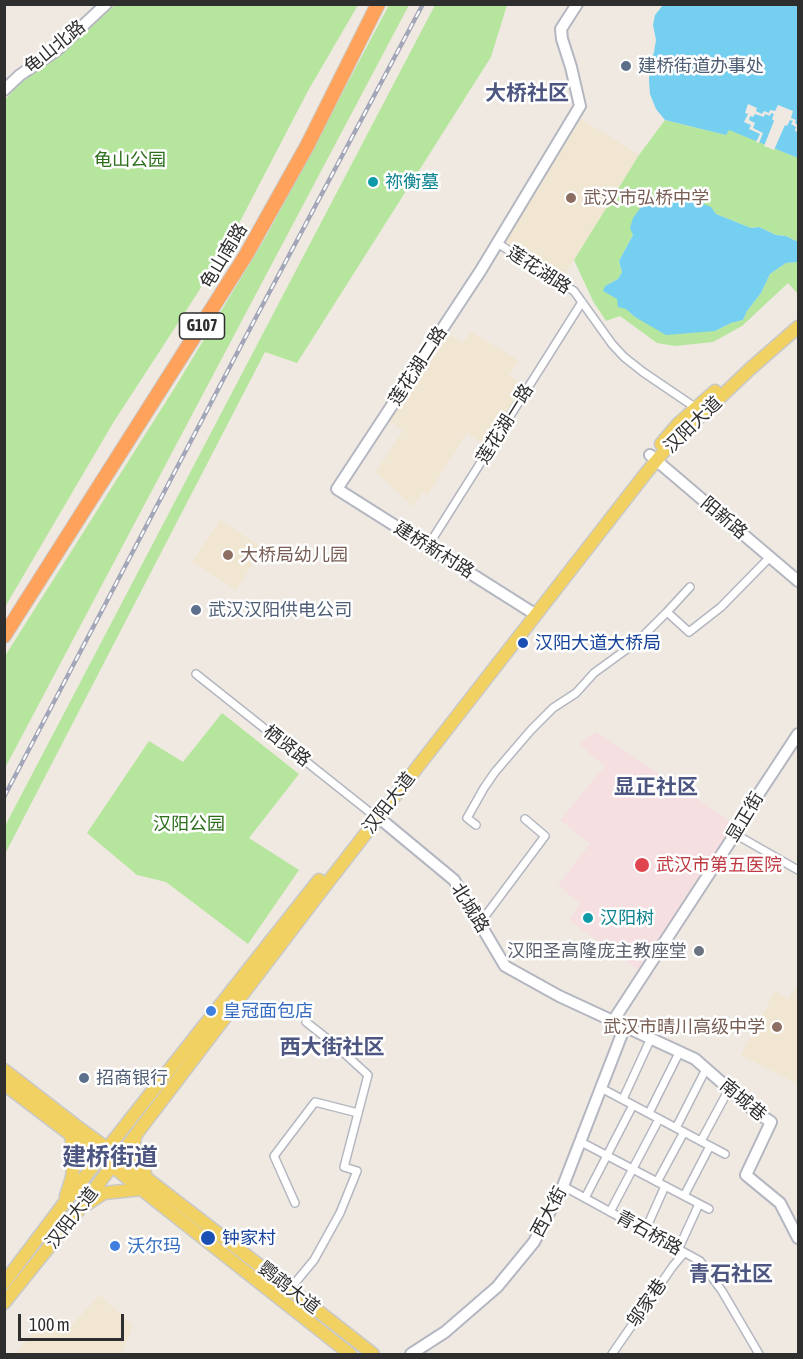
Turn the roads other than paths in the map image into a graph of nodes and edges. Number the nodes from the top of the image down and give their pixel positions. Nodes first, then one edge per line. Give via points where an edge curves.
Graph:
1 (106, 4) edge
2 (372, 4) edge
3 (378, 4) edge
4 (577, 4) edge
5 (4, 90) edge
6 (497, 243) junction
7 (582, 302) junction
8 (798, 316) edge
9 (798, 327) edge
10 (696, 408) junction
11 (654, 458) junction
12 (337, 489) joint
13 (428, 546) junction
14 (770, 558) junction
15 (798, 581) edge
16 (690, 587) dead end
17 (530, 611) junction
18 (667, 612) junction
19 (4, 620) edge
20 (4, 636) edge
21 (196, 674) dead end
22 (798, 734) edge
23 (375, 816) junction
24 (525, 819) dead end
25 (476, 825) dead end
26 (735, 834) junction
27 (798, 870) edge
28 (480, 923) junction
29 (613, 1021) junction
30 (306, 1022) dead end
31 (625, 1026) junction
32 (651, 1038) junction
33 (680, 1052) junction
34 (706, 1069) junction
35 (4, 1070) edge
36 (4, 1084) edge
37 (601, 1088) junction
38 (729, 1089) junction
39 (623, 1099) junction
40 (633, 1105) junction
41 (358, 1113) junction
42 (649, 1113) junction
43 (130, 1119) junction
44 (659, 1119) junction
45 (142, 1126) junction
46 (676, 1128) junction
47 (72, 1129) junction
48 (684, 1132) junction
49 (701, 1141) junction
50 (581, 1142) junction
51 (710, 1146) junction
52 (104, 1153) junction
53 (725, 1154) dead end
54 (607, 1155) junction
55 (115, 1161) junction
56 (633, 1169) junction
57 (657, 1182) junction
58 (145, 1185) junction
59 (563, 1186) junction
60 (665, 1186) junction
61 (684, 1196) junction
62 (585, 1198) junction
63 (64, 1202) junction
64 (295, 1203) dead end
65 (699, 1204) junction
66 (709, 1209) dead end
67 (77, 1212) junction
68 (610, 1212) junction
69 (645, 1231) junction
70 (798, 1238) edge
71 (681, 1251) junction
72 (4, 1282) edge
73 (290, 1289) junction
74 (4, 1303) edge
75 (350, 1354) edge
76 (373, 1354) edge
77 (411, 1354) edge
78 (612, 1354) edge
79 (759, 1354) edge

1 - 5 street, 龟山北路 via 57,50
2 - 19 highway, 龟山南路 / G107 via 232,261
3 - 20 highway, 龟山南路 / G107 via 307,146 246,255
4 - 6 street, 莲花湖路 via 561,29 580,106
6 - 7 street, 莲花湖路 via 574,291
6 - 12 street, 莲花湖二路
7 - 10 street, 莲花湖路 via 624,357
7 - 13 street, 莲花湖一路
8 - 10 main road, 汉阳大道
9 - 11 main road, 汉阳大道
10 - 11 main road, 汉阳大道
11 - 14 street, 阳新路
11 - 17 main road, 汉阳大道
11 - 23 main road, 汉阳大道
12 - 13 street, 建桥新村路
13 - 17 street, 建桥新村路
14 - 15 street, 阳新路
14 - 18 street via 721,607 689,632
16 - 18 street
17 - 23 main road, 汉阳大道
18 - 25 street via 531,730 484,788 467,818
21 - 23 street, 栖贤路
22 - 26 street, 显正街
23 - 28 street, 北城路 via 454,880
23 - 43 main road, 汉阳大道
23 - 45 main road, 汉阳大道
24 - 28 street via 545,836
26 - 27 street
26 - 29 street, 显正街 via 673,938
28 - 29 street, 北城路 via 506,966
29 - 31 street, 北城路
30 - 41 street via 368,1075
31 - 32 street, 南城巷
31 - 37 street, 西大街
32 - 33 street, 南城巷
32 - 39 street
33 - 34 street, 南城巷
33 - 42 street
34 - 38 street, 南城巷
34 - 46 street
35 - 47 main road, 鹦鹉大道
36 - 47 main road, 鹦鹉大道
37 - 39 street
37 - 50 street, 西大街
38 - 49 street
38 - 70 street, 南城巷 via 771,1122 746,1175 780,1203
39 - 40 street
40 - 42 street
40 - 54 street
41 - 64 street via 315,1102 274,1156
41 - 73 street via 344,1167 357,1171 340,1214 314,1260
42 - 44 street
43 - 47 main road via 105,1134
43 - 52 main road, 汉阳大道
44 - 46 street
44 - 56 street
45 - 55 main road, 汉阳大道
45 - 58 main road via 132,1153
46 - 48 street
47 - 52 main road, 鹦鹉大道
47 - 63 main road via 75,1153
48 - 49 street
48 - 57 street
49 - 51 street
50 - 54 street
50 - 59 street, 西大街
51 - 53 street
51 - 61 street
52 - 55 main road, 鹦鹉大道
52 - 63 main road, 汉阳大道
54 - 56 street
54 - 62 street
55 - 58 main road, 鹦鹉大道
55 - 67 main road, 汉阳大道
56 - 57 street
56 - 68 street
57 - 60 street
58 - 67 main road via 104,1193
58 - 73 main road, 鹦鹉大道
58 - 75 main road, 鹦鹉大道
59 - 62 street, 青石桥路
59 - 77 street, 西大街 via 534,1242 497,1287 445,1332
60 - 61 street
60 - 69 street
61 - 65 street
62 - 68 street, 青石桥路
63 - 72 main road, 汉阳大道
65 - 66 street
65 - 71 street, 邬家巷
67 - 74 main road, 汉阳大道
68 - 69 street, 青石桥路
69 - 71 street, 青石桥路
71 - 78 street, 邬家巷
71 - 79 street, 青石桥路 via 700,1261
73 - 76 main road, 鹦鹉大道

